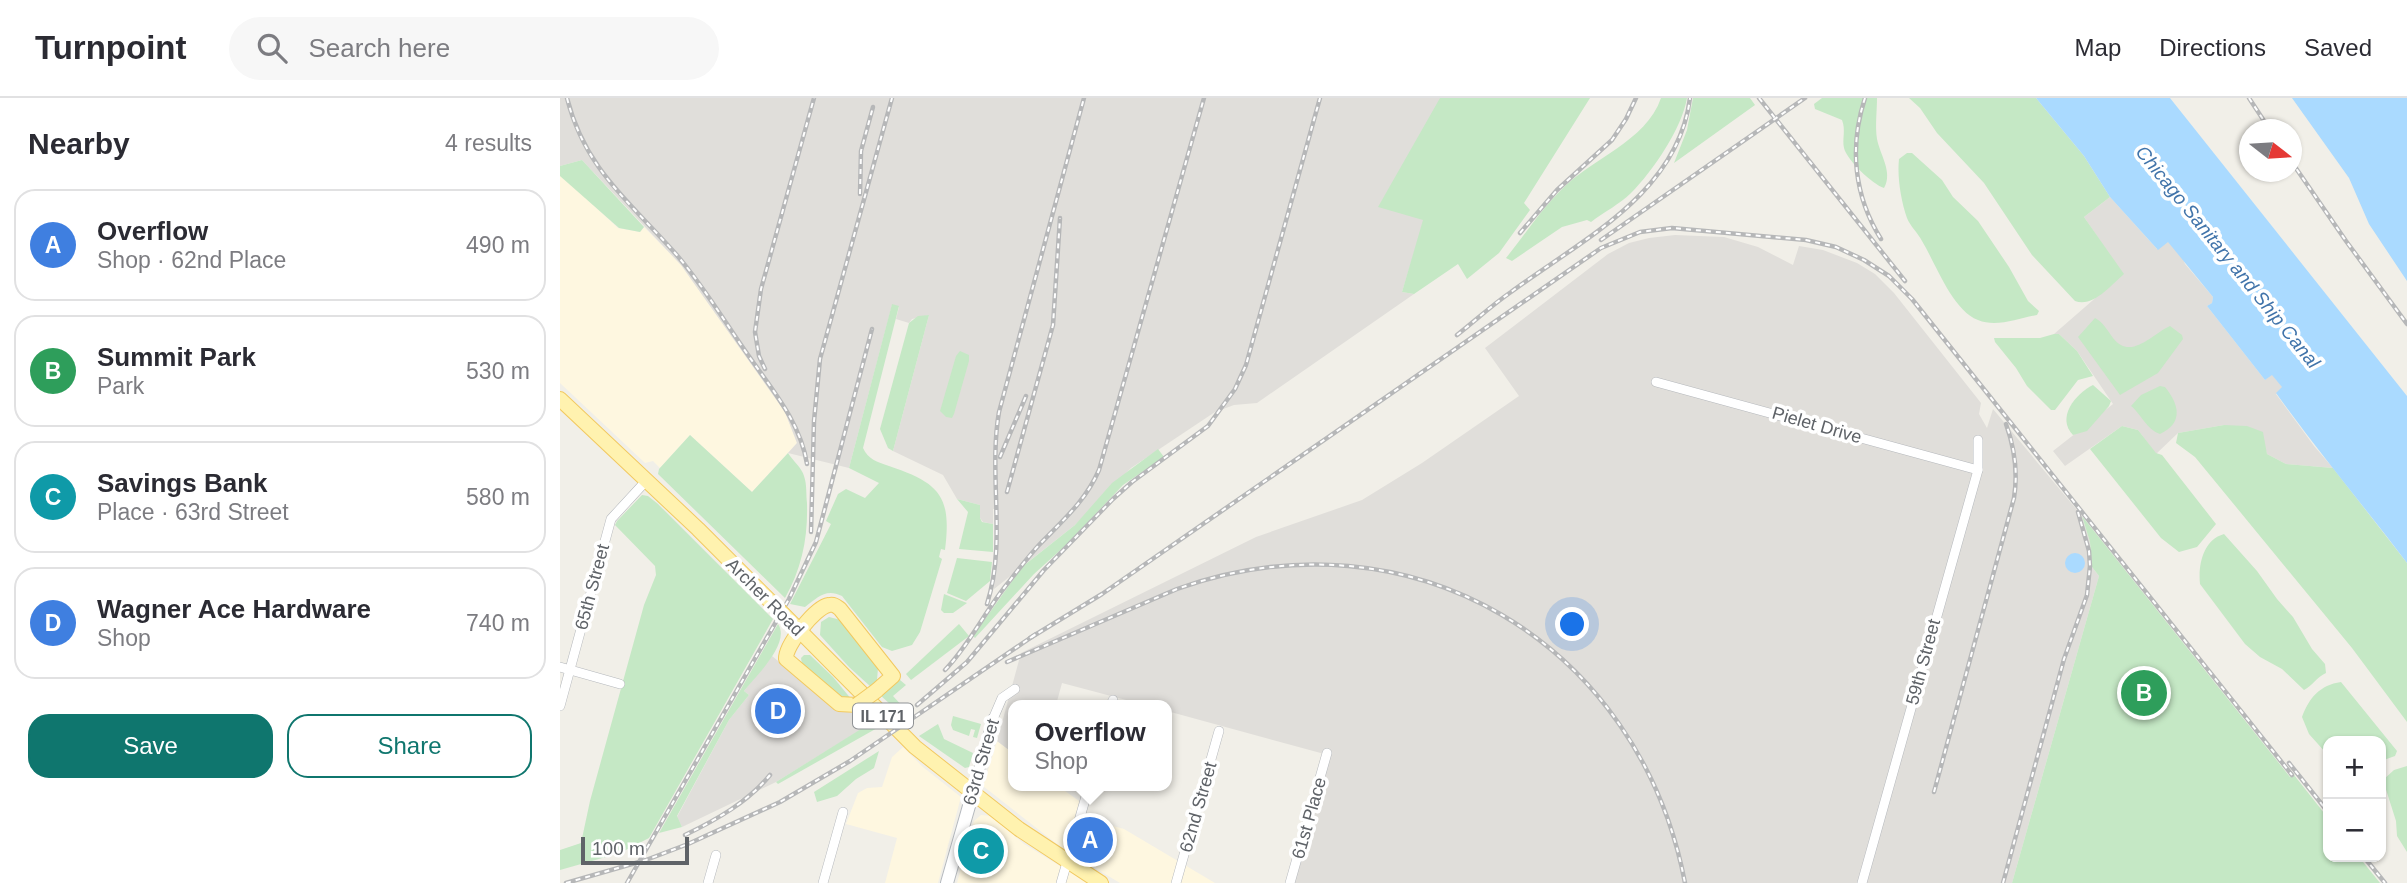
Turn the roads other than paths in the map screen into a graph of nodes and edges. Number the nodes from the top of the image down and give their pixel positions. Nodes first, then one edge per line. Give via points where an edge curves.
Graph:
1 (1656, 382) dead end
2 (562, 405) edge
3 (1978, 440) dead end
4 (1978, 470) junction
5 (646, 481) junction
6 (800, 631) junction
7 (565, 669) edge
8 (620, 684) dead end
9 (1015, 688) dead end
10 (560, 706) edge
11 (993, 719) joint
12 (1219, 731) dead end
13 (1327, 753) dead end
14 (1088, 791) edge
15 (972, 792) junction
16 (843, 812) dead end
17 (716, 855) dead end
18 (1067, 861) junction
19 (708, 883) edge
20 (823, 883) edge
21 (947, 883) edge
22 (1061, 883) edge
23 (1101, 883) edge
24 (1176, 883) edge
25 (1290, 883) edge
26 (1863, 883) edge

1 - 4 street, Pielet Drive
2 - 5 main road, Archer Road / IL 171
3 - 4 street, 59th Street
4 - 26 street, 59th Street
5 - 6 main road, Archer Road / IL 171
5 - 7 street, 65th Street via 611,519
6 - 6 main road, bridge via 785,654 789,663 839,704 857,705 893,676 832,605
6 - 15 main road, Archer Road / IL 171 via 915,747
7 - 8 street
7 - 10 street, 65th Street
9 - 11 street, 63rd Street via 1002,698
11 - 15 street, 63rd Street
12 - 24 street, 62nd Street
13 - 25 street, 61st Place
14 - 18 street
15 - 18 main road, IL 171
15 - 21 main road, 63rd Street
16 - 20 street
17 - 19 street
18 - 22 street
18 - 23 main road, IL 171

